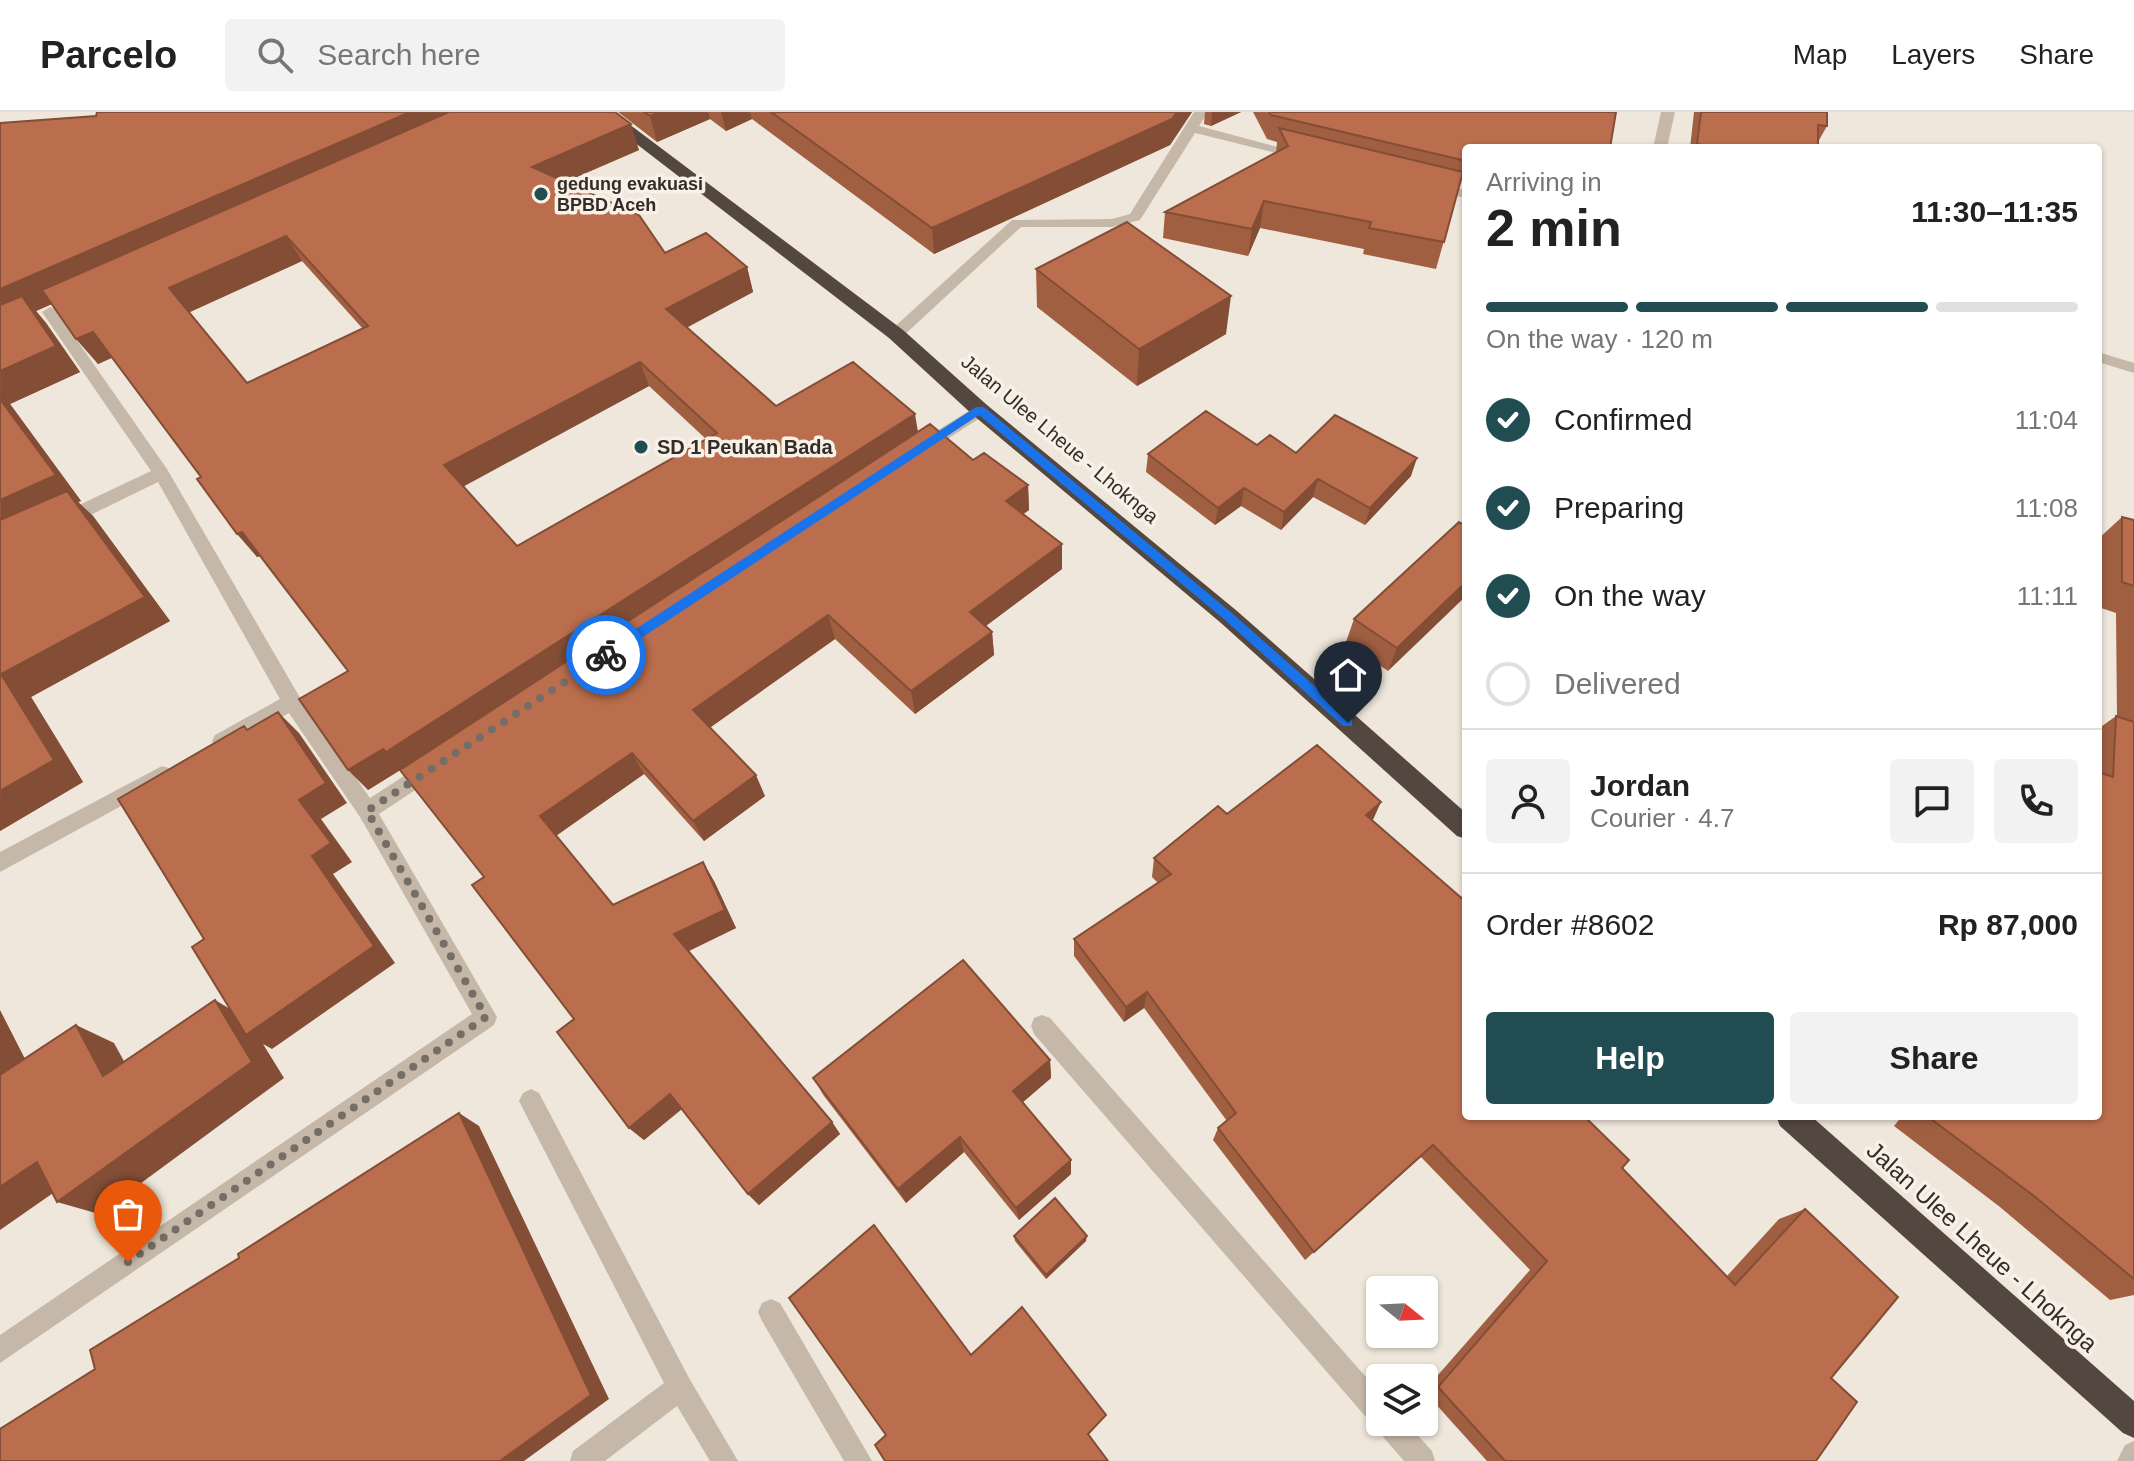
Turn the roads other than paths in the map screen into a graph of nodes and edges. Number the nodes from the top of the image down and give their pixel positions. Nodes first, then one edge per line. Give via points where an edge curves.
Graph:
1 (603, 112) edge
2 (1201, 112) edge
3 (1668, 112) edge
4 (1192, 128) junction
5 (1661, 144) edge
6 (1315, 158) edge
7 (1421, 184) edge
8 (1462, 193) edge
9 (50, 311) edge
10 (896, 334) junction
11 (2102, 358) edge
12 (2134, 368) edge
13 (980, 410) junction
14 (900, 462) edge
15 (161, 473) junction
16 (54, 524) edge
17 (292, 702) junction
18 (208, 748) edge
19 (447, 759) edge
20 (181, 763) edge
21 (367, 811) junction
22 (1462, 824) edge
23 (0, 863) edge
24 (1042, 1026) dead end
25 (531, 1101) dead end
26 (1794, 1120) edge
27 (771, 1312) dead end
28 (0, 1350) edge
29 (680, 1387) junction
30 (1366, 1397) edge
31 (2134, 1422) edge
32 (1400, 1436) edge
33 (2134, 1454) edge
34 (583, 1461) edge
35 (725, 1461) edge
36 (859, 1461) edge
37 (1422, 1461) edge
38 (2130, 1461) edge

1 - 10 highway, Jalan Ulee Lheue - Lhoknga
2 - 4 street
3 - 5 street
4 - 6 street
4 - 10 street via 1135,217 1112,223 1017,223
7 - 8 street
9 - 15 street
10 - 13 highway, Jalan Ulee Lheue - Lhoknga
11 - 12 street
13 - 14 street
13 - 22 highway, Jalan Ulee Lheue - Lhoknga via 1229,617
15 - 16 street
15 - 17 street
17 - 18 street
17 - 21 street
19 - 21 street
20 - 23 street
21 - 28 street via 486,1017
24 - 30 street
25 - 29 street
26 - 31 highway, Jalan Ulee Lheue - Lhoknga
27 - 36 street
29 - 34 street
29 - 35 street
32 - 37 street
33 - 38 street

